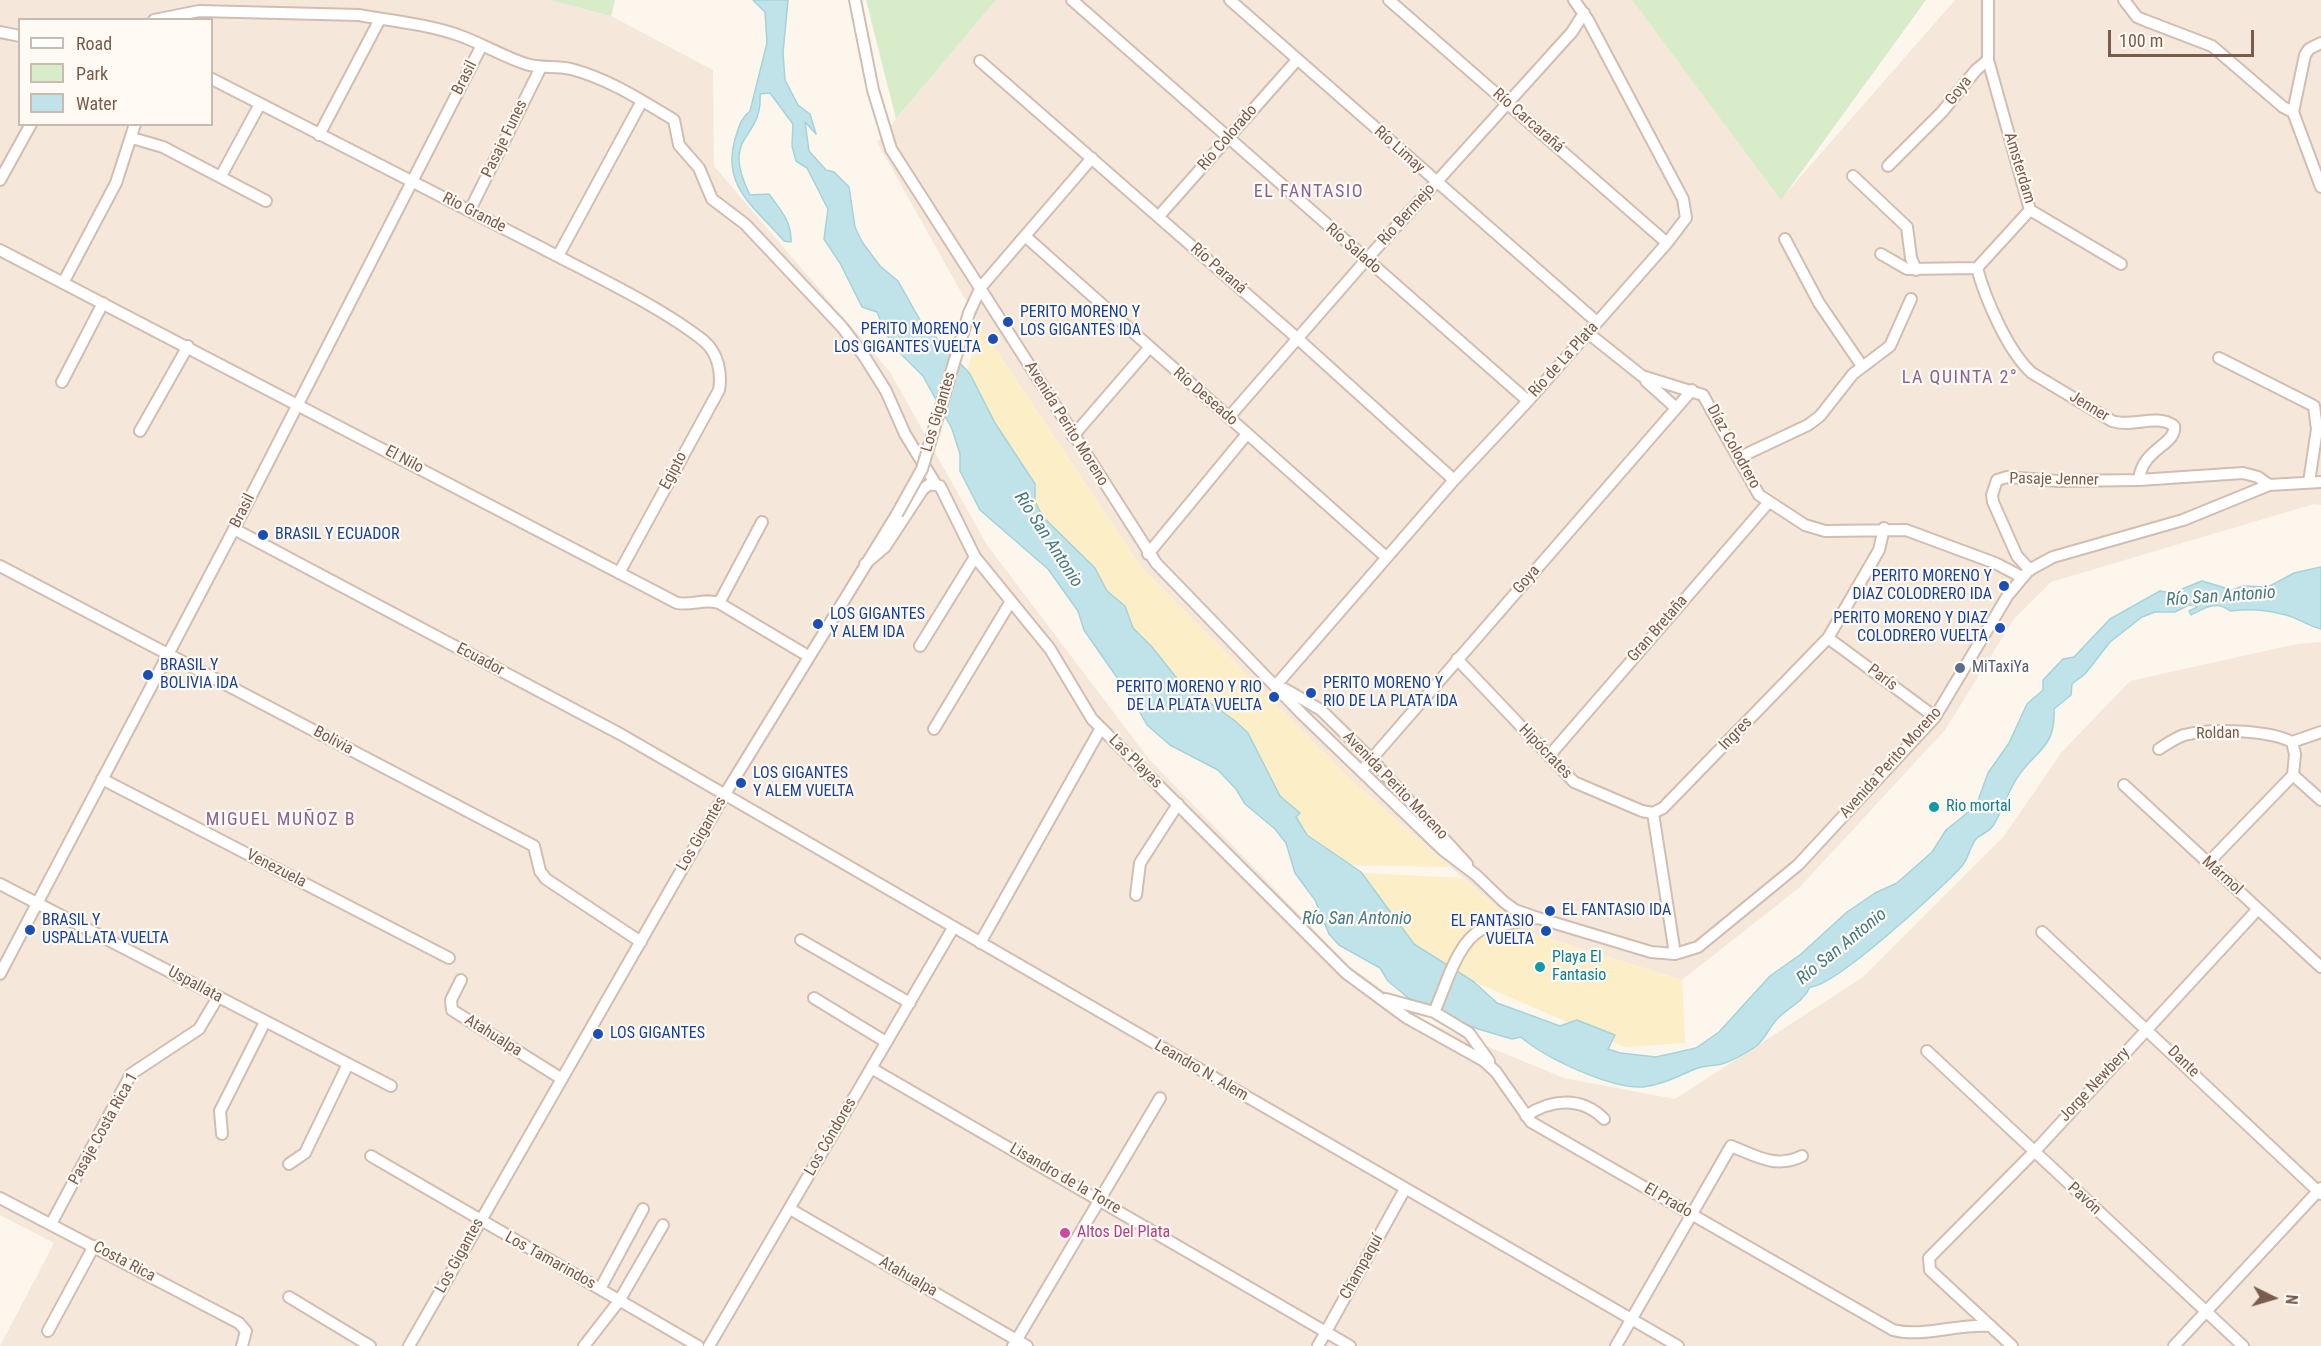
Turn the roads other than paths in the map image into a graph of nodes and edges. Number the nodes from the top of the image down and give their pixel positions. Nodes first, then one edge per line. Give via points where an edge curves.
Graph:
1 (855, 0) edge
2 (1072, 0) edge
3 (1230, 0) edge
4 (1389, 0) edge
5 (1575, 0) edge
6 (1988, 0) edge
7 (2124, 0) edge
8 (1584, 13) junction
9 (164, 18) edge
10 (379, 21) junction
11 (0, 32) edge
12 (18, 36) edge
13 (2321, 43) edge
14 (482, 45) junction
15 (1298, 60) junction
16 (1988, 60) junction
17 (980, 61) dead end
18 (541, 67) junction
19 (213, 80) edge
20 (642, 100) junction
21 (1508, 102) junction
22 (260, 104) junction
23 (2293, 112) junction
24 (30, 126) edge
25 (135, 126) edge
26 (319, 135) junction
27 (132, 138) junction
28 (1228, 138) junction
29 (1092, 158) junction
30 (1888, 166) dead end
31 (221, 176) junction
32 (1853, 176) dead end
33 (0, 180) edge
34 (413, 182) junction
35 (1436, 183) junction
36 (2321, 187) edge
37 (266, 201) dead end
38 (470, 210) junction
39 (2030, 210) junction
40 (1159, 216) junction
41 (1025, 236) junction
42 (1785, 239) dead end
43 (1667, 243) junction
44 (0, 250) edge
45 (1881, 254) dead end
46 (558, 256) junction
47 (1366, 260) junction
48 (2121, 264) dead end
49 (1977, 268) junction
50 (1916, 270) junction
51 (63, 283) junction
52 (981, 287) junction
53 (1911, 299) dead end
54 (103, 303) junction
55 (1598, 322) junction
56 (1588, 333) junction
57 (1297, 338) junction
58 (188, 346) junction
59 (1149, 348) junction
60 (2219, 358) dead end
61 (1862, 366) junction
62 (719, 368) joint
63 (1642, 376) junction
64 (62, 382) dead end
65 (1692, 390) junction
66 (1527, 401) junction
67 (298, 405) junction
68 (1676, 408) junction
69 (1229, 417) junction
70 (140, 431) dead end
71 (1247, 434) junction
72 (1073, 436) junction
73 (1738, 458) junction
74 (1454, 480) junction
75 (2139, 480) junction
76 (2308, 482) junction
77 (2321, 482) edge
78 (938, 484) junction
79 (2269, 485) junction
80 (1768, 503) junction
81 (762, 522) dead end
82 (1884, 528) junction
83 (234, 529) junction
84 (1148, 554) junction
85 (975, 557) junction
86 (1386, 558) junction
87 (865, 564) junction
88 (0, 566) edge
89 (2031, 570) junction
90 (620, 573) junction
91 (2022, 578) junction
92 (1011, 601) junction
93 (719, 603) junction
94 (1828, 638) junction
95 (920, 646) dead end
96 (168, 654) junction
97 (808, 656) junction
98 (1457, 659) junction
99 (1277, 684) junction
100 (1935, 717) junction
101 (1101, 728) junction
102 (934, 729) dead end
103 (2321, 732) edge
104 (2292, 742) junction
105 (2159, 749) dead end
106 (1549, 756) junction
107 (1371, 759) junction
108 (1362, 770) junction
109 (2293, 775) junction
110 (102, 779) junction
111 (2124, 785) dead end
112 (725, 794) junction
113 (2321, 800) edge
114 (1178, 804) junction
115 (1653, 813) junction
116 (2208, 863) junction
117 (1476, 875) junction
118 (0, 884) edge
119 (1136, 895) dead end
120 (37, 903) junction
121 (2258, 909) junction
122 (1538, 918) junction
123 (953, 928) junction
124 (2042, 932) dead end
125 (801, 940) dead end
126 (641, 942) junction
127 (980, 943) junction
128 (1675, 954) junction
129 (449, 958) dead end
130 (2321, 967) edge
131 (0, 974) edge
132 (460, 980) dead end
133 (218, 997) junction
134 (814, 998) dead end
135 (1380, 998) junction
136 (910, 1003) junction
137 (1434, 1012) junction
138 (265, 1022) junction
139 (2148, 1029) junction
140 (886, 1042) junction
141 (1927, 1051) dead end
142 (348, 1065) junction
143 (871, 1068) junction
144 (1496, 1072) junction
145 (562, 1079) junction
146 (391, 1086) dead end
147 (1160, 1098) dead end
148 (1526, 1116) junction
149 (1604, 1119) dead end
150 (222, 1134) dead end
151 (2034, 1152) junction
152 (371, 1156) dead end
153 (1802, 1156) dead end
154 (289, 1164) dead end
155 (1405, 1189) junction
156 (2320, 1191) edge
157 (0, 1198) edge
158 (1100, 1199) junction
159 (643, 1209) dead end
160 (790, 1209) junction
161 (1692, 1214) junction
162 (479, 1221) junction
163 (51, 1224) junction
164 (663, 1225) dead end
165 (94, 1246) junction
166 (600, 1289) junction
167 (288, 1297) dead end
168 (620, 1301) junction
169 (1974, 1310) junction
170 (2205, 1312) junction
171 (1632, 1319) junction
172 (1967, 1324) junction
173 (1990, 1326) junction
174 (48, 1331) dead end
175 (1326, 1332) junction
176 (1015, 1343) edge
177 (242, 1346) edge
178 (370, 1346) edge
179 (409, 1346) edge
180 (584, 1346) edge
181 (698, 1346) edge
182 (709, 1346) edge
183 (1027, 1346) edge
184 (1318, 1346) edge
185 (1350, 1346) edge
186 (1616, 1346) edge
187 (1678, 1346) edge
188 (2012, 1346) edge
189 (2174, 1346) edge
190 (2243, 1346) edge

1 - 52 street, Avenida Perito Moreno via 873,90 891,149
2 - 28 street, Río Salado
3 - 15 street, Río Limay
4 - 21 street, Río Carcarañá
5 - 8 street, Río de La Plata
6 - 16 street
7 - 23 street via 2137,17 2212,46
8 - 21 street, Río Bermejo via 1572,32
8 - 43 street, Río de La Plata via 1686,206 1686,218
9 - 10 street, Las Playas via 199,11 344,14
10 - 14 street, Las Playas via 438,29
10 - 26 street
11 - 12 street
13 - 23 street via 2308,48 2305,55
14 - 18 street, Las Playas
14 - 34 street, Brasil
15 - 28 street, Río Colorado
15 - 35 street, Río Limay
16 - 30 street, Goya
16 - 39 street, Amsterdam
17 - 29 street, Río Paraná
18 - 20 street, Las Playas via 595,76
18 - 38 street, Pasaje Funes
19 - 22 street, Rio Grande
20 - 46 street
20 - 78 street, Las Playas via 674,120 679,145 699,168 712,199 751,230 859,349 886,391 905,434
21 - 35 street, Río Bermejo
21 - 43 street, Río Carcarañá
22 - 26 street, Rio Grande
22 - 31 street
23 - 36 street
24 - 33 street
25 - 27 street
26 - 34 street, Rio Grande
27 - 31 street via 163,147
27 - 51 street via 116,183
28 - 40 street, Río Colorado
28 - 47 street, Río Salado
29 - 40 street, Río Paraná
29 - 41 street
31 - 37 street
32 - 50 street via 1907,227
34 - 38 street, Rio Grande
34 - 67 street, Brasil
35 - 47 street, Río Bermejo
35 - 55 street, Río Limay
38 - 46 street, Rio Grande
39 - 48 street, Amsterdam
39 - 49 street
40 - 57 street, Río Paraná
41 - 52 street
41 - 59 street, Río Deseado
42 - 61 street via 1819,303
43 - 55 street, Río de La Plata
44 - 51 street, El Nilo
45 - 50 street
46 - 62 street, Rio Grande via 705,342
47 - 57 street, Río Bermejo
47 - 66 street, Río Salado
49 - 50 street
49 - 75 street, Jenner via 1982,288 2000,323 2022,363 2032,373 2112,421 2122,424 2162,420 2174,426 2171,438 2142,463
51 - 54 street, El Nilo
52 - 72 street, Avenida Perito Moreno
52 - 87 street, Los Gigantes, bridge via 969,312 922,469
53 - 61 street via 1890,346
54 - 58 street, El Nilo
54 - 64 street
55 - 56 street, Río de La Plata
56 - 63 street, Díaz Colodrero
56 - 66 street, Río de La Plata
57 - 69 street, Río Bermejo
57 - 74 street, Río Paraná
58 - 67 street, El Nilo
58 - 70 street
59 - 69 street, Río Deseado
59 - 72 street
60 - 76 street via 2314,406 2317,429
61 - 73 street via 1814,421
62 - 90 street, Egipto via 719,390
63 - 65 street, Díaz Colodrero
63 - 68 street
65 - 68 street, Goya
65 - 73 street, Díaz Colodrero via 1708,401
66 - 74 street, Río de La Plata
67 - 83 street, Brasil
67 - 90 street, El Nilo
68 - 98 street, Goya
69 - 71 street, Río Deseado
71 - 84 street
71 - 86 street, Río Deseado
72 - 84 street, Avenida Perito Moreno
73 - 80 street, Díaz Colodrero via 1759,495
74 - 86 street, Río de La Plata
75 - 79 street via 2243,473
75 - 89 street, Pasaje Jenner via 1997,480 1993,502 2017,556
76 - 77 street, Avenida Perito Moreno
76 - 79 street, Avenida Perito Moreno
78 - 85 street, Las Playas
78 - 87 street via 923,489 885,547
79 - 89 street, Avenida Perito Moreno via 2183,519 2053,557
80 - 82 street, Díaz Colodrero via 1819,530
80 - 106 street, Gran Bretaña
81 - 93 street
82 - 91 street, Díaz Colodrero via 1914,531
82 - 94 street, Ingres via 1879,550
83 - 96 street, Brasil
83 - 112 street, Ecuador via 622,735
84 - 99 street, Avenida Perito Moreno
85 - 92 street, Las Playas
85 - 95 street
86 - 99 street, Río de La Plata
87 - 97 street, Los Gigantes
88 - 96 street, Bolivia
89 - 91 street, Avenida Perito Moreno
90 - 93 street, El Nilo via 677,603 684,605 704,599
91 - 100 street, Avenida Perito Moreno
92 - 101 street, Las Playas via 1050,649
92 - 102 street
93 - 97 street
94 - 100 street, París
94 - 115 street, Ingres via 1663,808
96 - 110 street, Brasil
96 - 126 street, Bolivia via 534,846 546,879
97 - 112 street, Los Gigantes
98 - 106 street, Hipócrates
98 - 107 street, Goya
99 - 107 street, Avenida Perito Moreno via 1321,710
99 - 108 street, Avenida Perito Moreno via 1302,714
100 - 128 street, Avenida Perito Moreno via 1786,876 1698,947
101 - 114 street, Las Playas
101 - 127 street
103 - 104 street
104 - 105 street, Roldan via 2281,736 2203,732 2183,735
104 - 109 street
106 - 115 street, Hipócrates via 1587,790
107 - 108 street, Goya
107 - 117 street, Avenida Perito Moreno via 1452,844
108 - 117 street, Avenida Perito Moreno via 1443,850
109 - 113 street
109 - 116 street
110 - 120 street, Brasil
110 - 129 street, Venezuela
111 - 116 street, Mármol
112 - 123 street, Leandro N. Alem
112 - 126 street, Los Gigantes
114 - 119 street via 1140,863
114 - 135 street, Las Playas via 1346,973
115 - 128 street
116 - 121 street, Mármol
117 - 122 street, Avenida Perito Moreno via 1515,910
118 - 120 street, Uspallata
120 - 131 street, Brasil
120 - 133 street, Uspallata
121 - 130 street, Mármol
121 - 139 street, Jorge Newbery
122 - 128 street, Avenida Perito Moreno via 1652,952
122 - 137 street via 1474,933 1465,944
123 - 127 street, Leandro N. Alem
123 - 136 street, Los Cóndores
124 - 139 street, Dante
125 - 136 street
126 - 145 street, Los Gigantes
127 - 155 street, Leandro N. Alem
132 - 145 street, Atahualpa via 451,1000 452,1010
133 - 138 street, Uspallata
133 - 163 street, Pasaje Costa Rica 1 via 200,1029 131,1074
134 - 140 street
135 - 137 street
135 - 144 street, El Prado via 1407,1018 1477,1056
136 - 140 street, Los Cóndores
137 - 144 street via 1468,1033
138 - 142 street, Uspallata
138 - 150 street via 220,1111
139 - 151 street, Jorge Newbery
139 - 156 street, Dante
140 - 143 street, Los Cóndores
141 - 151 street, Pavón
142 - 146 street, Uspallata
142 - 154 street via 305,1153
143 - 158 street, Lisandro de la Torre
143 - 160 street, Los Cóndores
144 - 148 street, El Prado
145 - 162 street, Los Gigantes
147 - 158 street
148 - 149 street via 1540,1106 1572,1102 1587,1106
148 - 161 street, El Prado via 1539,1128
151 - 169 street, Jorge Newbery via 1929,1258 1930,1270
151 - 170 street, Pavón
152 - 162 street, Los Tamarindos
153 - 161 street via 1775,1163 1731,1146
155 - 171 street, Leandro N. Alem
155 - 175 street, Champaquí
156 - 170 street
157 - 163 street, Costa Rica
158 - 175 street, Lisandro de la Torre
158 - 176 street
159 - 166 street
160 - 176 street, Atahualpa
160 - 182 street, Los Cóndores
161 - 171 street
161 - 172 street, El Prado via 1893,1330 1914,1332
162 - 166 street, Los Tamarindos
162 - 179 street, Los Gigantes
163 - 165 street, Costa Rica
164 - 168 street
165 - 174 street
165 - 177 street, Costa Rica via 239,1323 246,1331
166 - 168 street, Los Tamarindos
167 - 178 street
168 - 180 street
168 - 181 street, Los Tamarindos
169 - 172 street
169 - 173 street
170 - 189 street
170 - 190 street, Pavón
171 - 186 street
171 - 187 street, Leandro N. Alem
172 - 173 street, El Prado
173 - 188 street
175 - 184 street, Champaquí
175 - 185 street, Lisandro de la Torre
176 - 183 street, Atahualpa

